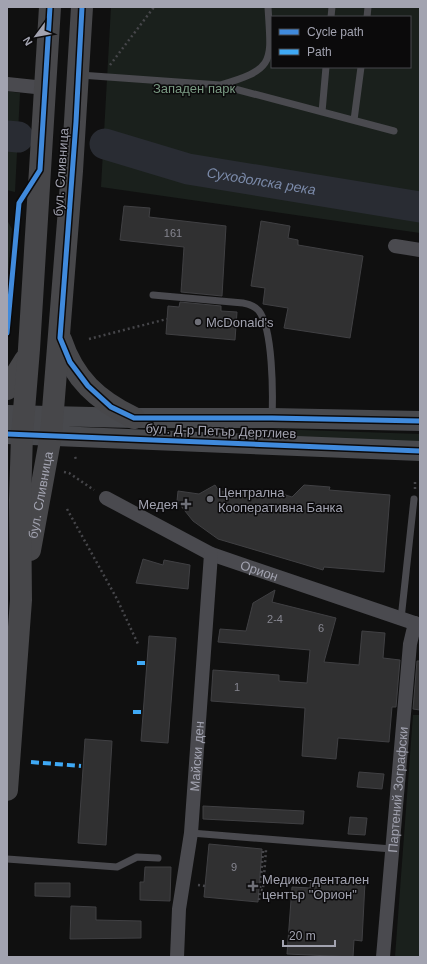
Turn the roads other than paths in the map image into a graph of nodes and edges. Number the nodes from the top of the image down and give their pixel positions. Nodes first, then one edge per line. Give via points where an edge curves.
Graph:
1 (50, 7) edge
2 (82, 7) edge
3 (268, 7) edge
4 (326, 68) edge
5 (360, 68) edge
6 (79, 75) junction
7 (7, 84) edge
8 (220, 85) junction
9 (45, 88) junction
10 (322, 112) junction
11 (354, 120) junction
12 (394, 131) dead end
13 (395, 246) dead end
14 (420, 250) edge
15 (153, 295) dead end
16 (60, 338) junction
17 (29, 349) junction
18 (7, 389) edge
19 (134, 418) junction
20 (272, 418) junction
21 (420, 421) edge
22 (15, 425) edge
23 (52, 425) junction
24 (420, 451) edge
25 (7, 471) edge
26 (106, 498) road end
27 (414, 499) dead end
28 (20, 500) junction
29 (211, 554) junction
30 (21, 600) junction
31 (401, 619) junction
32 (417, 624) edge
33 (7, 790) edge
34 (191, 833) junction
35 (392, 849) junction
36 (158, 858) dead end
37 (7, 859) edge
38 (177, 957) edge
39 (383, 957) edge

1 - 9 main road, бул. Сливница
2 - 6 main road, бул. Сливница
3 - 8 lane via 270,46 267,61 260,70 247,77
4 - 10 lane
5 - 11 lane
6 - 8 lane
6 - 16 main road, бул. Сливница
7 - 9 street
8 - 10 lane
9 - 17 main road, бул. Сливница
10 - 11 lane
11 - 12 lane
13 - 14 street
15 - 20 lane via 243,303 260,311 273,370
16 - 19 main road via 70,362 88,386 111,407
16 - 23 main road, бул. Сливница
17 - 18 main road via 20,370
17 - 22 main road, бул. Сливница
19 - 20 main road, бул. Д-р Петър Дертлиев
19 - 23 main road, бул. Д-р Петър Дертлиев
20 - 21 main road, бул. Д-р Петър Дертлиев
22 - 23 main road, бул. Д-р Петър Дертлиев
22 - 28 main road, бул. Сливница
23 - 24 main road, бул. Д-р Петър Дертлиев
23 - 30 main road, бул. Сливница
25 - 28 main road
26 - 29 street, Орион
27 - 31 lane
28 - 30 main road, бул. Сливница
29 - 31 street, Орион
29 - 34 street, Майски ден
30 - 33 main road, бул. Сливница
31 - 32 street, Орион
32 - 35 street, Партений Зографски via 410,644
34 - 35 lane
34 - 38 street, Майски ден via 180,909
35 - 39 street, Партений Зографски
36 - 37 lane via 137,857 117,867

